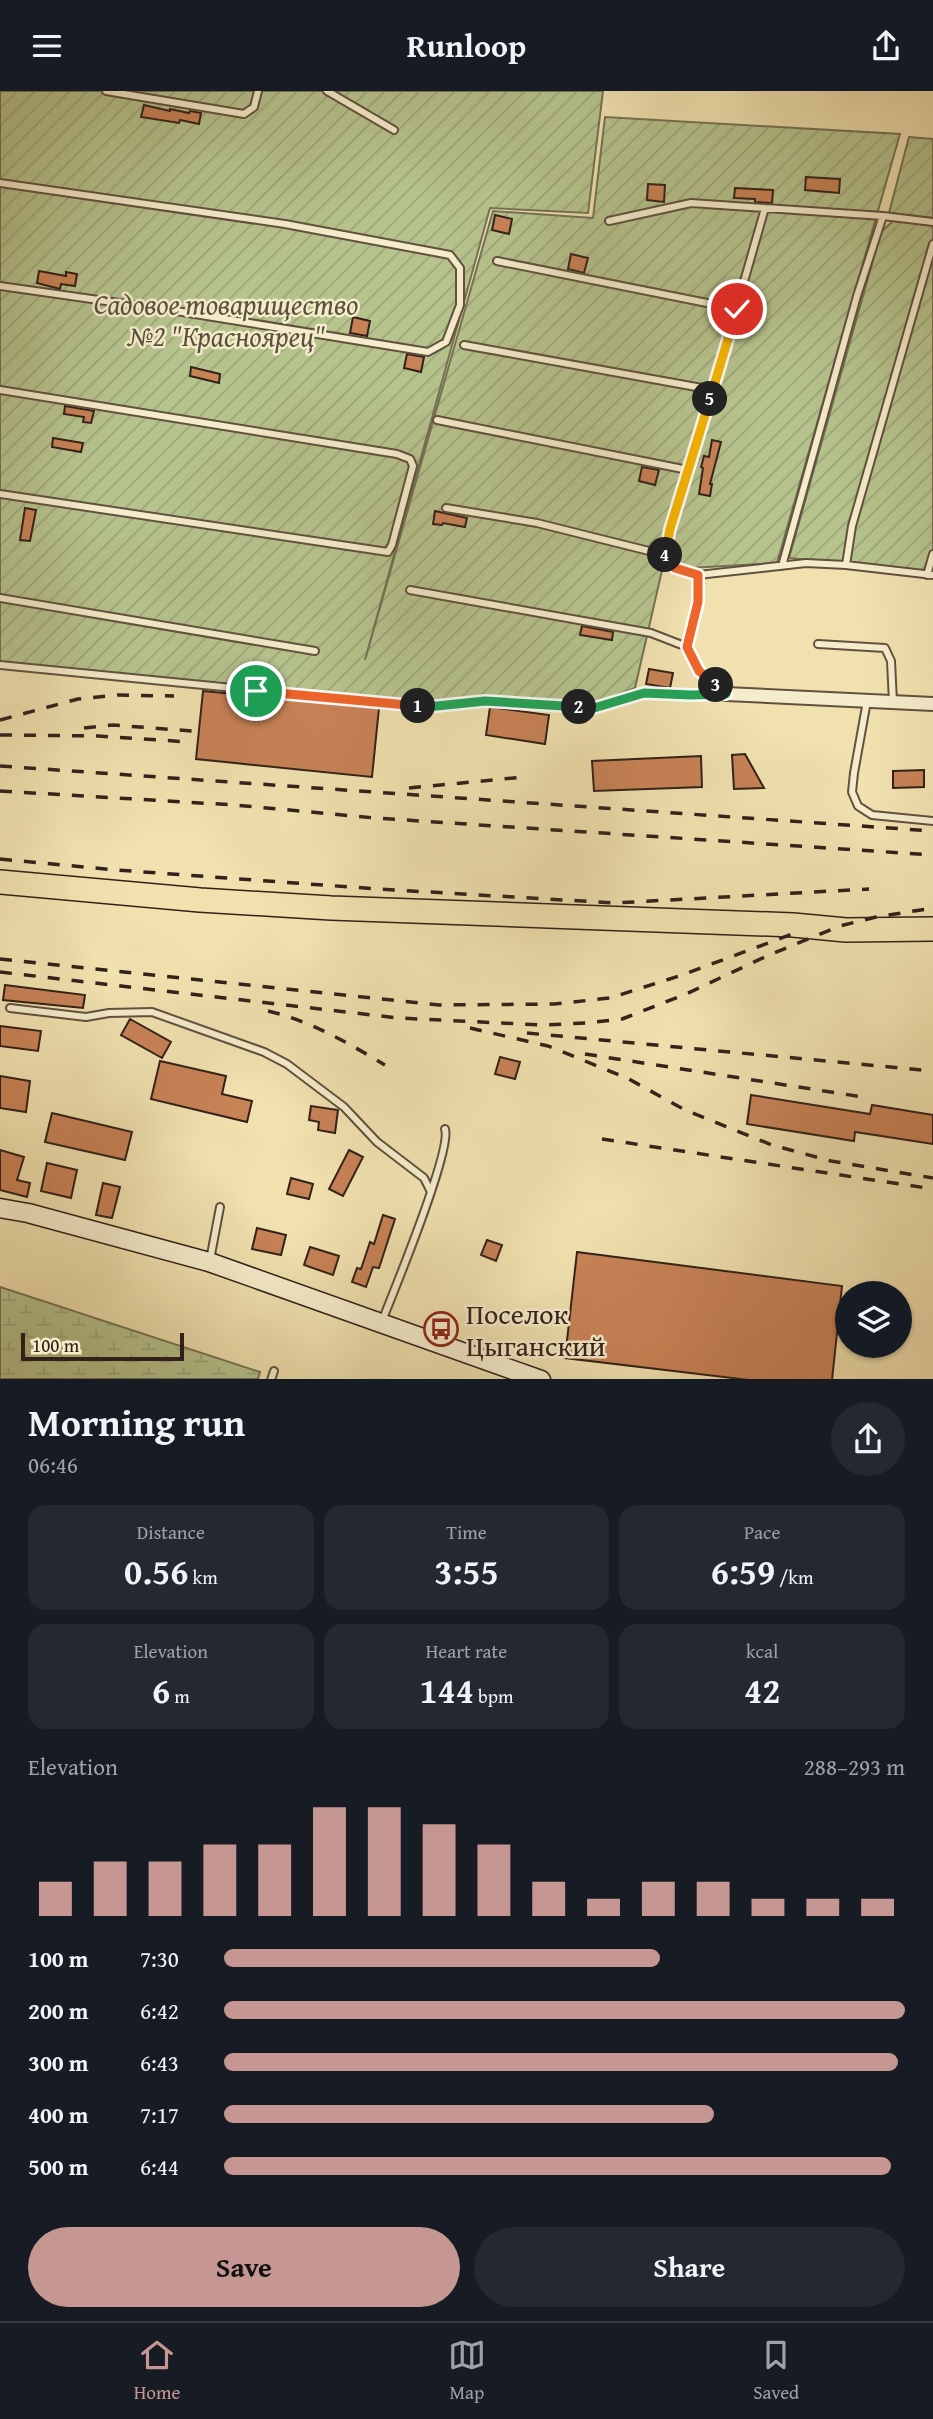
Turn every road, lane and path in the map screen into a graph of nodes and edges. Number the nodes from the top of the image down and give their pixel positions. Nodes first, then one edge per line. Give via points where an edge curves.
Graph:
1 (106, 91) edge
2 (258, 91) edge
3 (327, 91) edge
4 (394, 130) dead end
5 (0, 183) edge
6 (765, 208) junction
7 (883, 216) junction
8 (609, 221) dead end
9 (933, 222) edge
10 (933, 244) edge
11 (497, 261) dead end
12 (0, 286) edge
13 (737, 309) junction
14 (464, 345) dead end
15 (0, 390) edge
16 (713, 390) junction
17 (437, 420) dead end
18 (688, 470) junction
19 (0, 494) edge
20 (446, 508) dead end
21 (933, 554) edge
22 (665, 555) junction
23 (846, 565) junction
24 (782, 566) junction
25 (698, 575) junction
26 (930, 575) edge
27 (410, 590) dead end
28 (0, 598) edge
29 (818, 645) dead end
30 (687, 647) junction
31 (315, 651) dead end
32 (0, 665) edge
33 (726, 694) junction
34 (867, 701) junction
35 (893, 702) junction
36 (933, 704) edge
37 (933, 821) edge
38 (0, 882) edge
39 (933, 929) edge
40 (10, 1008) dead end
41 (444, 1129) dead end
42 (430, 1192) junction
43 (220, 1207) dead end
44 (0, 1208) edge
45 (209, 1262) junction
46 (382, 1323) junction
47 (274, 1371) dead end
48 (271, 1379) edge
49 (538, 1379) edge

1 - 2 lane via 244,114 254,107
3 - 4 lane
5 - 12 lane via 272,222 450,255 460,268 460,305 446,342 429,352
6 - 7 lane
6 - 8 lane via 691,203
6 - 13 lane
7 - 9 lane
7 - 24 lane
10 - 23 lane via 852,526
11 - 13 lane
13 - 16 lane
14 - 16 lane
15 - 19 lane via 397,454 410,459 413,466 388,552
16 - 18 lane
17 - 18 lane
18 - 22 lane
20 - 22 lane via 537,523
21 - 26 lane
22 - 25 lane via 675,568
23 - 24 lane
23 - 26 lane
24 - 25 lane
25 - 30 lane via 698,602
27 - 30 lane via 652,633
28 - 31 lane
29 - 35 lane via 885,648 891,661
30 - 33 lane via 699,671
32 - 33 lane via 427,707 485,701 594,708 644,693
33 - 34 street
34 - 35 street
34 - 37 lane via 852,792 858,806 872,815
35 - 36 street
38 - 39 highway via 331,908 846,930
40 - 42 lane via 86,1017 152,1012 264,1052 344,1107 377,1142 424,1178
41 - 42 lane via 446,1142
42 - 46 lane
43 - 45 lane
44 - 45 street
45 - 46 street
46 - 49 street
47 - 48 lane

